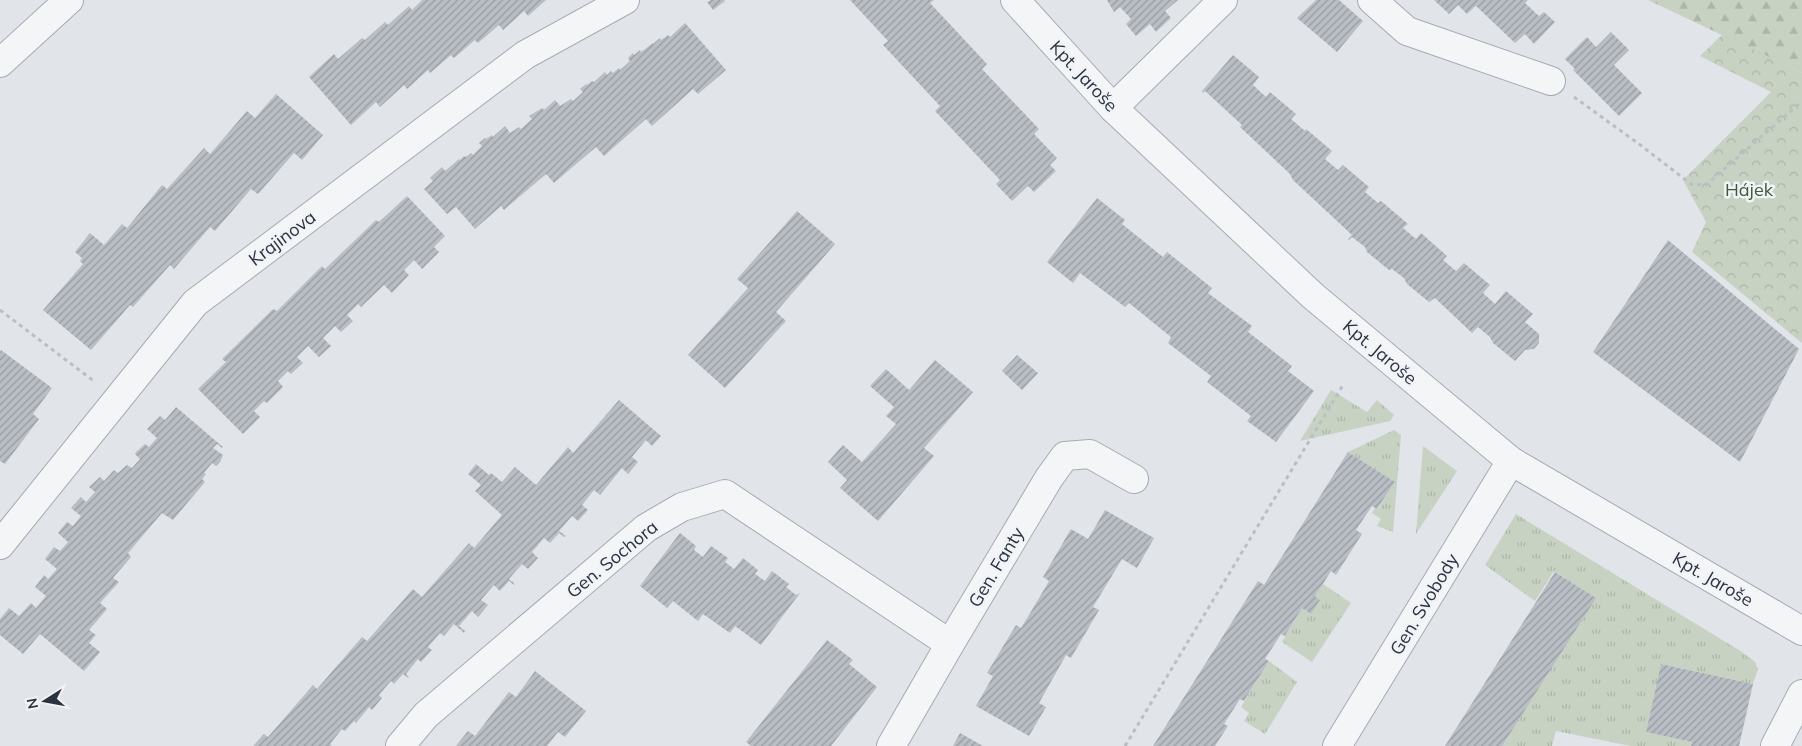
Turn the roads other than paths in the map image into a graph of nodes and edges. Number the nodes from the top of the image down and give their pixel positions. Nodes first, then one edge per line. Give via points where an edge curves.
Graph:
1 (69, 0) edge
2 (625, 0) edge
3 (1015, 0) edge
4 (1223, 0) edge
5 (1372, 0) edge
6 (0, 63) edge
7 (1551, 81) road end
8 (1113, 108) junction
9 (1511, 461) junction
10 (1134, 479) dead end
11 (0, 545) edge
12 (1802, 631) edge
13 (950, 644) junction
14 (1802, 694) edge
15 (400, 746) edge
16 (891, 746) edge
17 (1337, 746) edge
18 (1774, 746) edge

1 - 6 street
2 - 11 street, Krajinova via 525,55 196,303
3 - 8 street, Kpt. Jaroše
4 - 8 street
5 - 7 street via 1407,31
8 - 9 street, Kpt. Jaroše via 1312,296
9 - 12 street, Kpt. Jaroše
9 - 17 street, Gen. Svobody
10 - 13 street, Gen. Fanty via 1090,454 1065,456
13 - 15 street, Gen. Sochora via 725,494 682,507 646,528 426,715
13 - 16 street, Gen. Fanty
14 - 18 street

